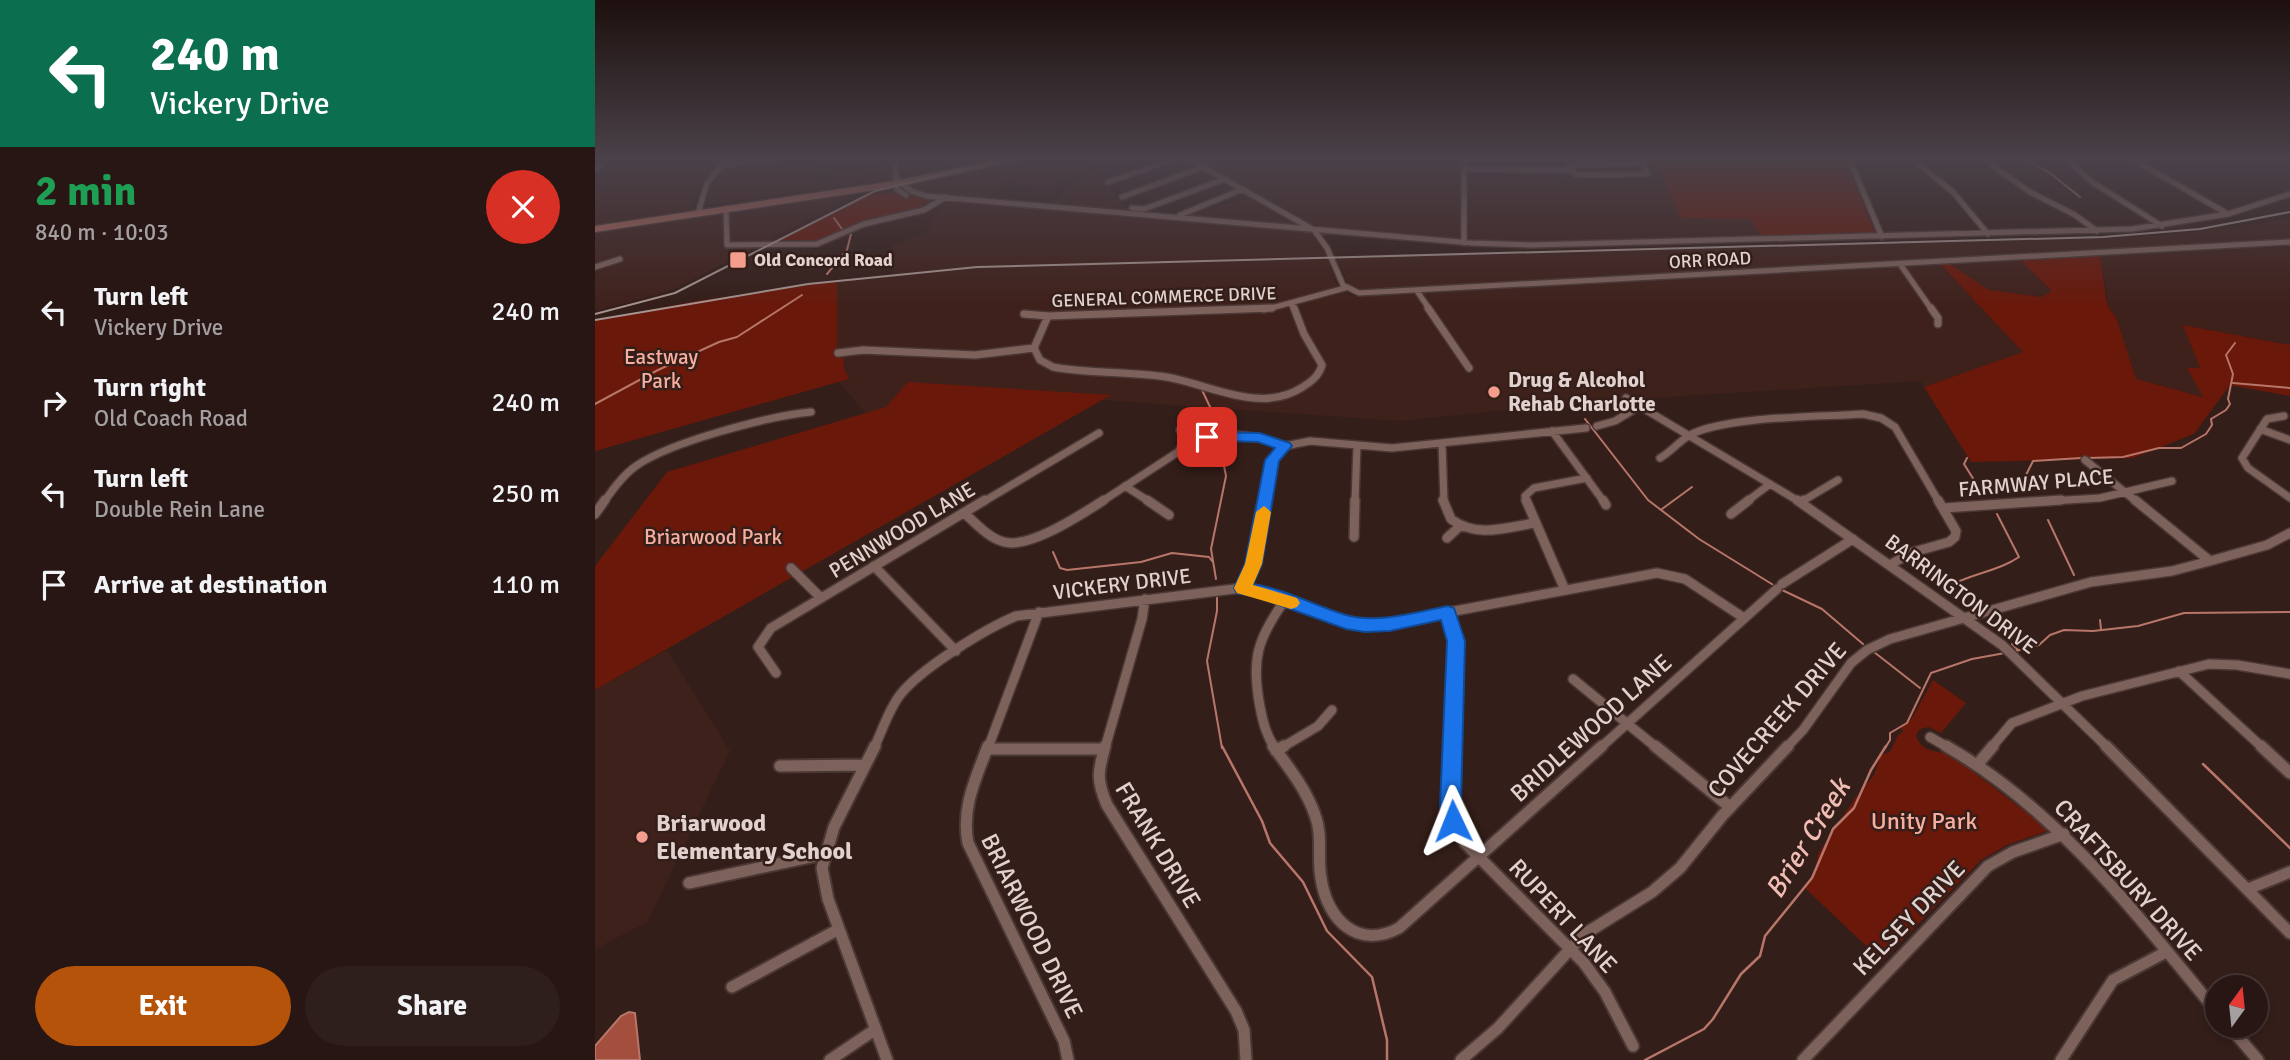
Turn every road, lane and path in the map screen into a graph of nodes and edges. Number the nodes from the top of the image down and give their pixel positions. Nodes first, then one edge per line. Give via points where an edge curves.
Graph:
1 (696, 207) edge
2 (717, 207) edge
3 (736, 207) edge
4 (928, 207) edge
5 (1057, 207) edge
6 (1148, 207) edge
7 (1198, 207) edge
8 (1275, 207) edge
9 (1464, 207) edge
10 (1870, 207) edge
11 (1967, 207) edge
12 (2060, 207) edge
13 (2133, 207) edge
14 (2217, 207) edge
15 (2248, 207) edge
16 (1132, 208) dead end
17 (726, 209) junction
18 (698, 210) junction
19 (689, 211) junction
20 (2228, 214) junction
21 (1180, 215) dead end
22 (652, 221) junction
23 (2162, 226) junction
24 (595, 227) edge
25 (1314, 230) junction
26 (2097, 231) junction
27 (1988, 234) junction
28 (1882, 237) junction
29 (2290, 242) edge
30 (1464, 243) junction
31 (620, 259) dead end
32 (1900, 264) junction
33 (595, 267) edge
34 (1345, 288) junction
35 (1417, 290) junction
36 (1291, 304) junction
37 (1024, 314) dead end
38 (1048, 316) junction
39 (1938, 324) dead end
40 (1034, 348) junction
41 (838, 353) dead end
42 (1469, 368) dead end
43 (1626, 398) dead end
44 (1640, 406) junction
45 (811, 412) dead end
46 (2284, 416) dead end
47 (1597, 426) dead end
48 (1586, 428) dead end
49 (2260, 429) junction
50 (1180, 430) dead end
51 (1552, 431) junction
52 (1099, 433) dead end
53 (1689, 435) junction
54 (1187, 438) junction
55 (2290, 440) edge
56 (1442, 443) junction
57 (1357, 445) junction
58 (1285, 446) junction
59 (1660, 458) dead end
60 (2085, 460) dead end
61 (1587, 478) junction
62 (1838, 480) dead end
63 (2172, 481) dead end
64 (1770, 484) junction
65 (1125, 486) junction
66 (2125, 492) junction
67 (2290, 498) edge
68 (1801, 502) junction
69 (1606, 505) dead end
70 (1944, 508) junction
71 (964, 513) junction
72 (595, 514) edge
73 (1169, 514) dead end
74 (1731, 514) dead end
75 (1534, 523) junction
76 (1461, 525) junction
77 (1354, 537) dead end
78 (2288, 537) edge
79 (1447, 538) dead end
80 (1853, 539) junction
81 (2210, 561) junction
82 (1890, 565) junction
83 (874, 566) junction
84 (791, 568) dead end
85 (1243, 588) junction
86 (1565, 590) junction
87 (821, 598) junction
88 (1145, 599) junction
89 (1285, 600) junction
90 (1039, 612) junction
91 (1448, 612) junction
92 (1744, 618) junction
93 (1965, 618) junction
94 (957, 651) junction
95 (2179, 671) junction
96 (776, 673) dead end
97 (2290, 674) edge
98 (1573, 679) dead end
99 (2064, 703) junction
100 (1332, 710) dead end
101 (1627, 723) junction
102 (1930, 737) dead end
103 (987, 749) junction
104 (1104, 749) junction
105 (1276, 751) junction
106 (865, 765) junction
107 (1977, 765) junction
108 (781, 766) dead end
109 (2290, 773) edge
110 (1730, 807) junction
111 (2064, 834) junction
112 (824, 854) junction
113 (1478, 857) junction
114 (2290, 872) edge
115 (689, 883) dead end
116 (2248, 890) junction
117 (839, 929) junction
118 (2290, 933) edge
119 (1569, 948) junction
120 (2166, 952) junction
121 (732, 987) dead end
122 (2205, 998) edge
123 (876, 1029) junction
124 (2239, 1038) edge
125 (1633, 1045) dead end
126 (1806, 1059) edge
127 (830, 1060) edge
128 (887, 1060) edge
129 (1068, 1060) edge
130 (1246, 1060) edge
131 (1461, 1060) edge
132 (2061, 1060) edge
133 (2258, 1060) edge

1 - 19 street
2 - 18 main road
3 - 17 main road
4 - 17 street via 863,224 816,244 727,245
5 - 25 street
6 - 16 street
7 - 21 street
8 - 25 street
9 - 30 street
10 - 28 street
11 - 27 street
12 - 26 street
13 - 23 street
14 - 20 street
15 - 20 street
17 - 22 main road
18 - 19 main road
18 - 22 main road
19 - 24 main road
20 - 23 street
22 - 24 main road
23 - 26 street
25 - 30 street
25 - 34 street
26 - 27 street
27 - 28 street
28 - 30 street
29 - 32 street, ORR ROAD
31 - 33 street
32 - 35 street, ORR ROAD
32 - 39 street
34 - 35 street, ORR ROAD via 1365,293
34 - 36 street, GENERAL COMMERCE DRIVE
35 - 42 street
36 - 38 street, GENERAL COMMERCE DRIVE via 1253,310
36 - 40 street via 1319,354 1321,367 1306,386 1279,397 1251,398 1173,378 1056,368 1039,360
37 - 38 street, GENERAL COMMERCE DRIVE
38 - 40 street
40 - 41 street via 975,355
43 - 44 street, BARRINGTON DRIVE
44 - 47 street
44 - 53 street, BARRINGTON DRIVE
45 - 72 street via 650,457 628,473
46 - 49 street via 2267,419
48 - 51 street
49 - 55 street
49 - 67 street via 2242,461
50 - 54 street
51 - 56 street
51 - 61 street
52 - 71 street, PENNWOOD LANE
53 - 59 street
53 - 64 street, BARRINGTON DRIVE
53 - 70 street via 1734,422 1863,414 1878,417 1895,427
54 - 58 street via 1260,437
54 - 65 street via 1178,452
56 - 57 street via 1392,449
56 - 76 street via 1445,506
57 - 58 street via 1303,441
57 - 77 street
58 - 85 street via 1272,460 1254,564
60 - 66 street
61 - 69 street
61 - 75 street via 1530,490 1525,501
62 - 68 street
63 - 66 street, FARMWAY PLACE
64 - 68 street, BARRINGTON DRIVE
64 - 74 street
65 - 71 street via 1069,522 1017,542 1001,541
65 - 73 street
66 - 70 street, FARMWAY PLACE
66 - 81 street
68 - 80 street, BARRINGTON DRIVE
70 - 82 street via 1957,531 1954,539 1910,553
71 - 83 street, PENNWOOD LANE
75 - 76 street via 1490,531
75 - 86 street
76 - 79 street
78 - 81 street, COVECREEK DRIVE
80 - 82 street, BARRINGTON DRIVE
80 - 92 street, BRIDLEWOOD LANE via 1780,587
81 - 93 street, COVECREEK DRIVE via 2091,582
82 - 93 street, BARRINGTON DRIVE
83 - 87 street, PENNWOOD LANE
83 - 94 street
84 - 87 street
85 - 88 street, VICKERY DRIVE
85 - 89 street, VICKERY DRIVE
86 - 91 street, VICKERY DRIVE
86 - 92 street, VICKERY DRIVE via 1666,573 1693,583
87 - 96 street, PENNWOOD LANE via 761,639 758,647
88 - 90 street, VICKERY DRIVE
88 - 104 street, FRANK DRIVE
89 - 91 street, VICKERY DRIVE via 1365,625
89 - 105 street, BRIDLEWOOD LANE via 1263,630 1254,657 1264,727
90 - 94 street, VICKERY DRIVE via 1005,620
90 - 103 street, BRIARWOOD DRIVE
91 - 113 street, RUPERT LANE via 1456,641 1451,814 1460,836
92 - 101 street, BRIDLEWOOD LANE
93 - 99 street, BARRINGTON DRIVE via 2010,652
93 - 110 street, COVECREEK DRIVE via 1890,639 1856,658 1803,730
94 - 106 street, VICKERY DRIVE via 900,695
95 - 97 street via 2222,664
95 - 99 street
95 - 109 street
98 - 101 street
99 - 107 street via 2012,723
99 - 116 street, BARRINGTON DRIVE
100 - 105 street via 1318,726
101 - 110 street
101 - 113 street, BRIDLEWOOD LANE
102 - 107 street, CRAFTSBURY DRIVE
103 - 104 street
103 - 129 street, BRIARWOOD DRIVE via 967,804 967,841 1064,1041
104 - 130 street, FRANK DRIVE via 1099,790 1236,1011 1244,1030
105 - 113 street, BRIDLEWOOD LANE via 1317,820 1324,893 1340,920 1357,934 1375,939 1391,934
106 - 108 street
106 - 112 street, VICKERY DRIVE
107 - 111 street, CRAFTSBURY DRIVE
110 - 119 street, COVECREEK DRIVE via 1662,885
111 - 120 street, CRAFTSBURY DRIVE
111 - 126 street, KELSEY DRIVE via 1988,866
112 - 115 street
112 - 117 street, VICKERY DRIVE via 824,885
113 - 119 street, RUPERT LANE
114 - 116 street
116 - 118 street, BARRINGTON DRIVE
117 - 121 street
117 - 123 street, VICKERY DRIVE
119 - 125 street, RUPERT LANE via 1597,980
119 - 131 street, COVECREEK DRIVE via 1499,1028
120 - 122 street, CRAFTSBURY DRIVE
120 - 132 street via 2113,981
123 - 127 street
123 - 128 street, VICKERY DRIVE
124 - 133 street

